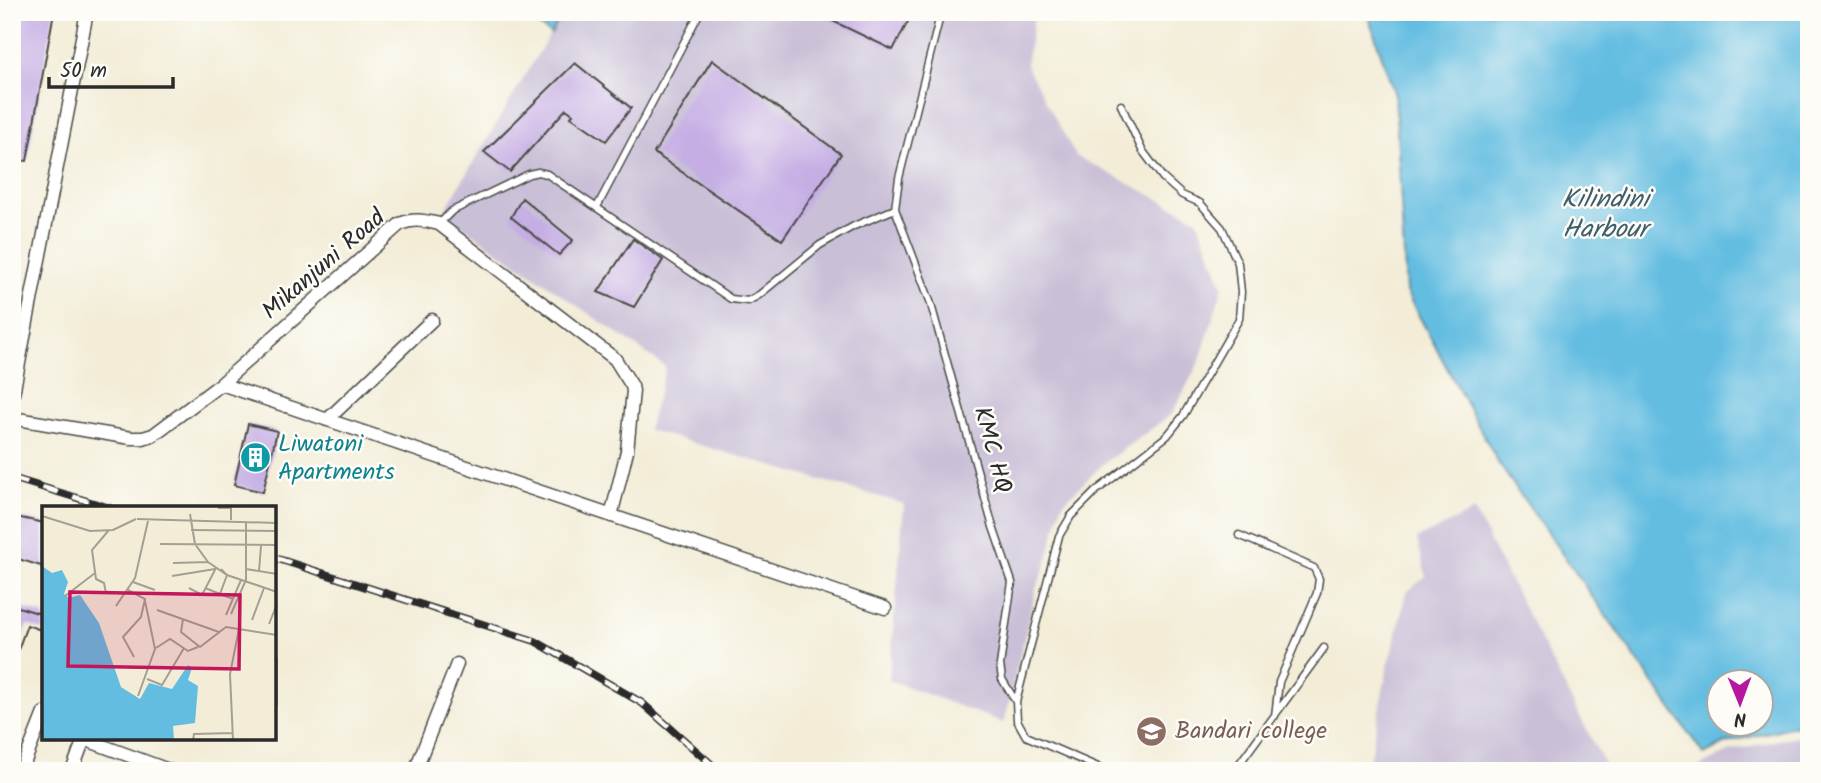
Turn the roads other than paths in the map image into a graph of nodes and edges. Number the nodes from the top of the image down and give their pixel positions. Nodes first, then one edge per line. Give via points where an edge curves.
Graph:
1 (88, 12) edge
2 (700, 12) edge
3 (941, 12) edge
4 (1121, 105) dead end
5 (597, 206) junction
6 (895, 209) junction
7 (439, 224) junction
8 (432, 320) dead end
9 (221, 384) junction
10 (12, 399) edge
11 (12, 418) edge
12 (327, 420) junction
13 (611, 516) junction
14 (1239, 535) dead end
15 (885, 608) dead end
16 (1324, 649) dead end
17 (457, 664) dead end
18 (1016, 702) junction
19 (1275, 716) junction
20 (42, 720) edge
21 (83, 741) edge
22 (89, 741) edge
23 (21, 771) edge
24 (72, 771) edge
25 (171, 771) edge
26 (415, 771) edge
27 (1107, 771) edge
28 (1234, 771) edge

1 - 10 street
2 - 5 lane
3 - 6 lane, KMC HQ
4 - 18 lane via 1142,150 1163,178 1200,203 1222,228 1238,262 1239,319 1167,436 1096,491 1059,536
5 - 6 lane via 732,299 748,301 820,245
5 - 7 lane via 538,172 452,211
6 - 18 lane, KMC HQ via 930,300 993,527 1013,582 1000,665 1002,679
7 - 9 street, Mikanjuni Road via 410,219 400,224
7 - 13 street via 615,359 632,386 627,452
8 - 12 street
9 - 11 street, Mikanjuni Road via 143,438
9 - 12 street
12 - 13 street
13 - 15 street
14 - 19 lane via 1314,568 1319,579 1279,682
16 - 19 lane
17 - 26 street
18 - 27 lane, KMC HQ via 1017,720 1026,736
19 - 28 lane
20 - 23 street
21 - 24 street
22 - 25 street

